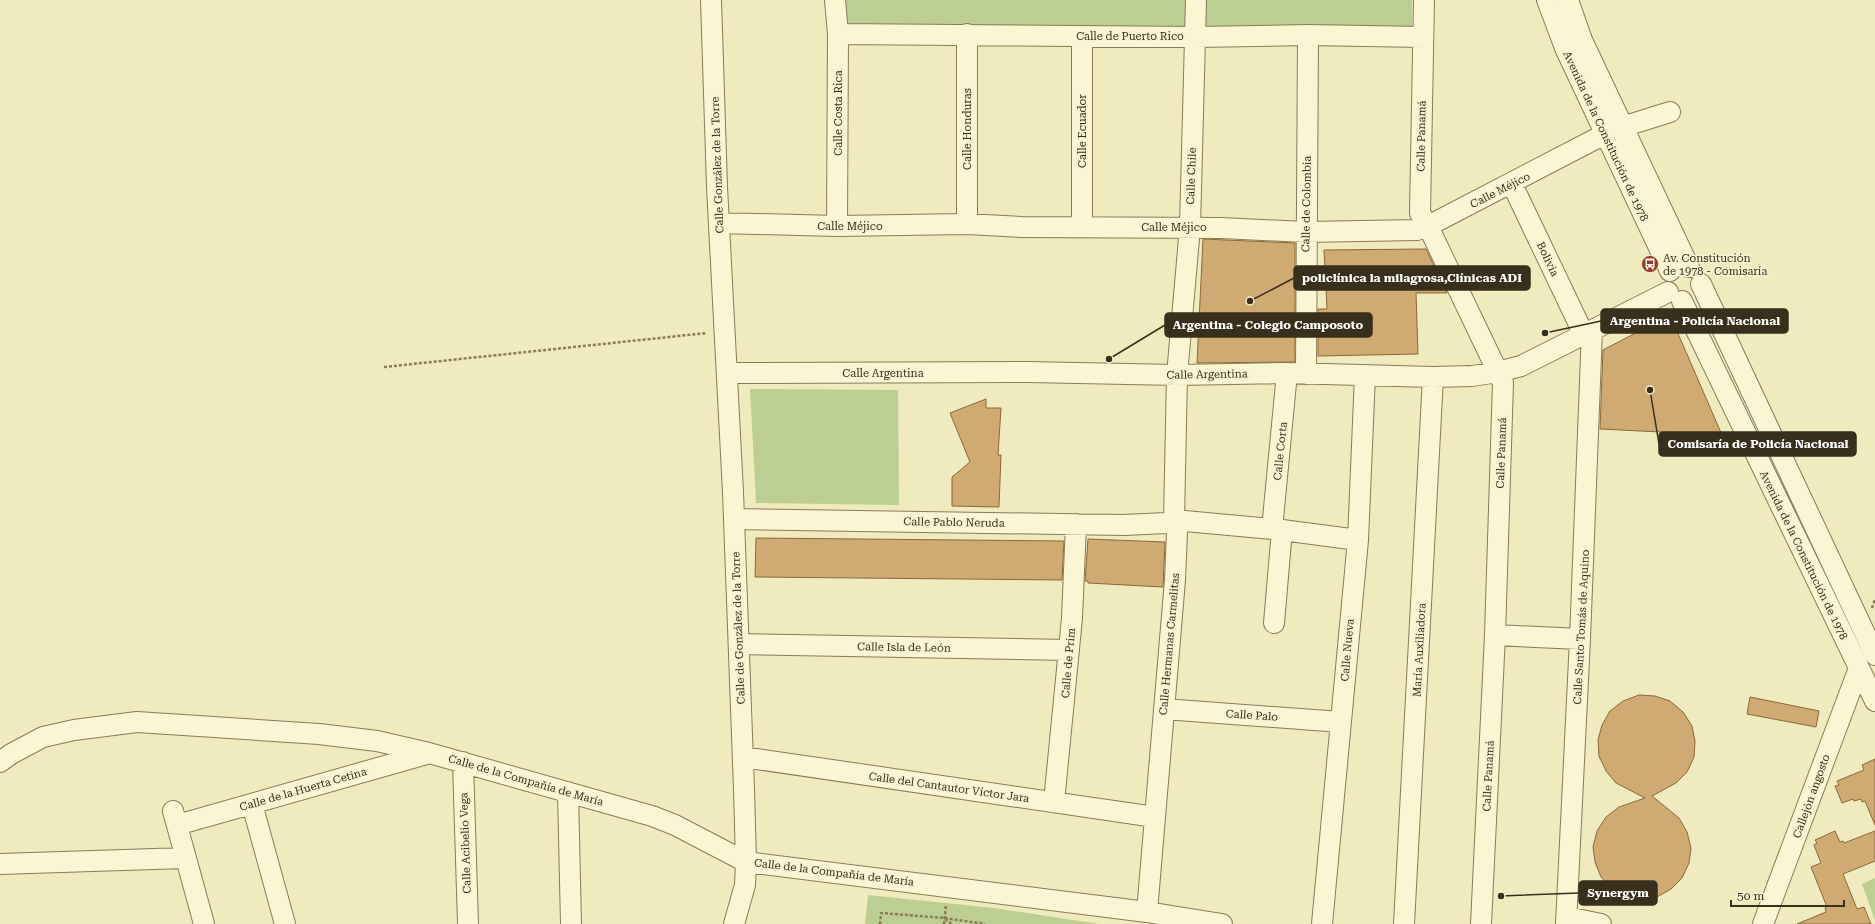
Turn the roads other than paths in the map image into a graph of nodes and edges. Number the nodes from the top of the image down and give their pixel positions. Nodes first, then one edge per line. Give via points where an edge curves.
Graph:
1 (711, 0) edge
2 (835, 0) edge
3 (1196, 0) edge
4 (1424, 0) edge
5 (1547, 0) edge
6 (1568, 0) edge
7 (838, 34) junction
8 (967, 34) junction
9 (1308, 35) junction
10 (1082, 36) junction
11 (1196, 37) junction
12 (1423, 37) junction
13 (1670, 112) dead end
14 (1614, 130) junction
15 (1512, 184) junction
16 (719, 223) junction
17 (966, 224) junction
18 (837, 226) junction
19 (1428, 226) junction
20 (1082, 227) junction
21 (1190, 227) junction
22 (1306, 232) junction
23 (1689, 267) junction
24 (1670, 271) junction
25 (1701, 284) junction
26 (1675, 296) junction
27 (725, 331) joint
28 (1588, 333) junction
29 (1498, 372) junction
30 (727, 373) junction
31 (1297, 374) junction
32 (1177, 375) junction
33 (1365, 375) junction
34 (1434, 377) junction
35 (734, 519) junction
36 (1174, 520) junction
37 (1076, 524) junction
38 (1277, 529) junction
39 (1358, 540) junction
40 (1274, 623) dead end
41 (1495, 635) junction
42 (1580, 639) junction
43 (739, 644) junction
44 (1069, 650) junction
45 (1875, 655) edge
46 (1859, 668) junction
47 (1875, 701) edge
48 (1164, 708) junction
49 (1341, 722) junction
50 (368, 740) junction
51 (429, 753) junction
52 (743, 756) junction
53 (0, 762) edge
54 (463, 762) junction
55 (373, 769) junction
56 (568, 792) junction
57 (1054, 802) junction
58 (252, 804) junction
59 (1155, 817) junction
60 (185, 858) junction
61 (746, 862) junction
62 (0, 864) edge
63 (1147, 912) junction
64 (1566, 920) edge
65 (204, 924) edge
66 (285, 924) edge
67 (468, 924) edge
68 (571, 924) edge
69 (734, 924) edge
70 (1222, 924) edge
71 (1322, 924) edge
72 (1404, 924) edge
73 (1481, 924) edge
74 (1601, 924) edge
75 (1763, 924) edge

1 - 16 street, Calle González de la Torre
2 - 7 street, Calle Costa Rica
3 - 11 street, Calle Chile
4 - 12 street, Calle Panamá
5 - 14 street, Avenida de la Constitución de 1978 via 1564,48
6 - 14 street, Avenida de la Constitución de 1978
7 - 8 street, Calle de Puerto Rico
7 - 18 street, Calle Costa Rica
8 - 10 street, Calle de Puerto Rico
8 - 17 street, Calle Honduras
9 - 11 street, Calle de Puerto Rico
9 - 12 street, Calle de Puerto Rico
9 - 22 street, Calle de Colombia
10 - 11 street, Calle de Puerto Rico
10 - 20 street, Calle Ecuador
11 - 21 street, Calle Chile
12 - 19 street, Calle Panamá via 1420,213
13 - 14 street, Calle Méjico
14 - 15 street, Calle Méjico
14 - 23 street, Avenida de la Constitución de 1978
14 - 24 street, Avenida de la Constitución de 1978
15 - 19 street, Calle Méjico
15 - 28 street, Bolivia
16 - 18 street, Calle Méjico
16 - 27 street, Calle González de la Torre
17 - 18 street, Calle Méjico
17 - 20 street, Calle Méjico
19 - 22 street, Calle Méjico via 1417,230
19 - 29 street, Calle Panamá
20 - 21 street, Calle Méjico
21 - 22 street, Calle Méjico
21 - 32 street, Calle Chile
22 - 31 street, Calle de Colombia
23 - 24 street via 1677,267
23 - 25 street via 1698,274
24 - 26 street via 1666,280
25 - 26 street via 1693,298
25 - 45 street, Avenida de la Constitución de 1978
26 - 28 street, Calle Argentina
26 - 46 street, Avenida de la Constitución de 1978
27 - 30 street, Calle de González de la Torre
28 - 29 street, Calle Argentina via 1521,366
28 - 42 street, Calle Santo Tomás de Aquino
29 - 34 street, Calle Argentina
29 - 41 street, Calle Panamá via 1503,383
30 - 32 street, Calle Argentina via 1028,372
30 - 35 street, Calle de González de la Torre
31 - 32 street, Calle Argentina
31 - 33 street, Calle Argentina
31 - 38 street, Calle Corta
32 - 36 street, Calle Hermanas Carmelitas
33 - 34 street, Calle Argentina
33 - 39 street, Calle Nueva
34 - 72 street, María Auxiliadora
35 - 37 street, Calle Pablo Neruda
35 - 43 street, Calle de González de la Torre
36 - 37 street, Calle Pablo Neruda via 1167,523
36 - 38 street, Calle Pablo Neruda
36 - 48 street, Calle Hermanas Carmelitas via 1177,532 1175,580
37 - 44 street, Calle de Prim
38 - 39 street, Calle Pablo Neruda
38 - 40 street, Calle Corta
39 - 49 street, Calle Nueva
41 - 42 street
41 - 73 street, Calle Panamá
42 - 64 street, Calle Santo Tomás de Aquino
43 - 44 street, Calle Isla de León
43 - 52 street, Calle de González de la Torre
44 - 57 street, Calle de Prim
46 - 47 street, Avenida de la Constitución de 1978
46 - 75 street, Callejón angosto
48 - 49 street, Calle Palo
48 - 59 street, Calle Hermanas Carmelitas
49 - 71 street, Calle Nueva
50 - 51 street, Calle de la Compañía de María
50 - 53 street, Calle de la Compañía de María via 319,734 137,722 74,730 43,737
50 - 55 street via 374,752
51 - 54 street, Calle de la Compañía de María
51 - 55 street, Calle de la Huerta Cetina
52 - 57 street, Calle del Cantautor Víctor Jara
52 - 61 street, Calle de González de la Torre
54 - 56 street, Calle de la Compañía de María
54 - 67 street, Calle Acibelio Vega
55 - 58 street, Calle de la Huerta Cetina
56 - 61 street, Calle de la Compañía de María via 663,820
56 - 68 street
57 - 59 street, Calle del Cantautor Víctor Jara
58 - 60 street, Calle de la Huerta Cetina via 175,818
58 - 66 street
59 - 63 street, Calle Hermanas Carmelitas
60 - 62 street
60 - 65 street
61 - 63 street, Calle de la Compañía de María
61 - 69 street, Calle de González de la Torre via 745,885
63 - 70 street, Calle de la Compañía de María
64 - 74 street

